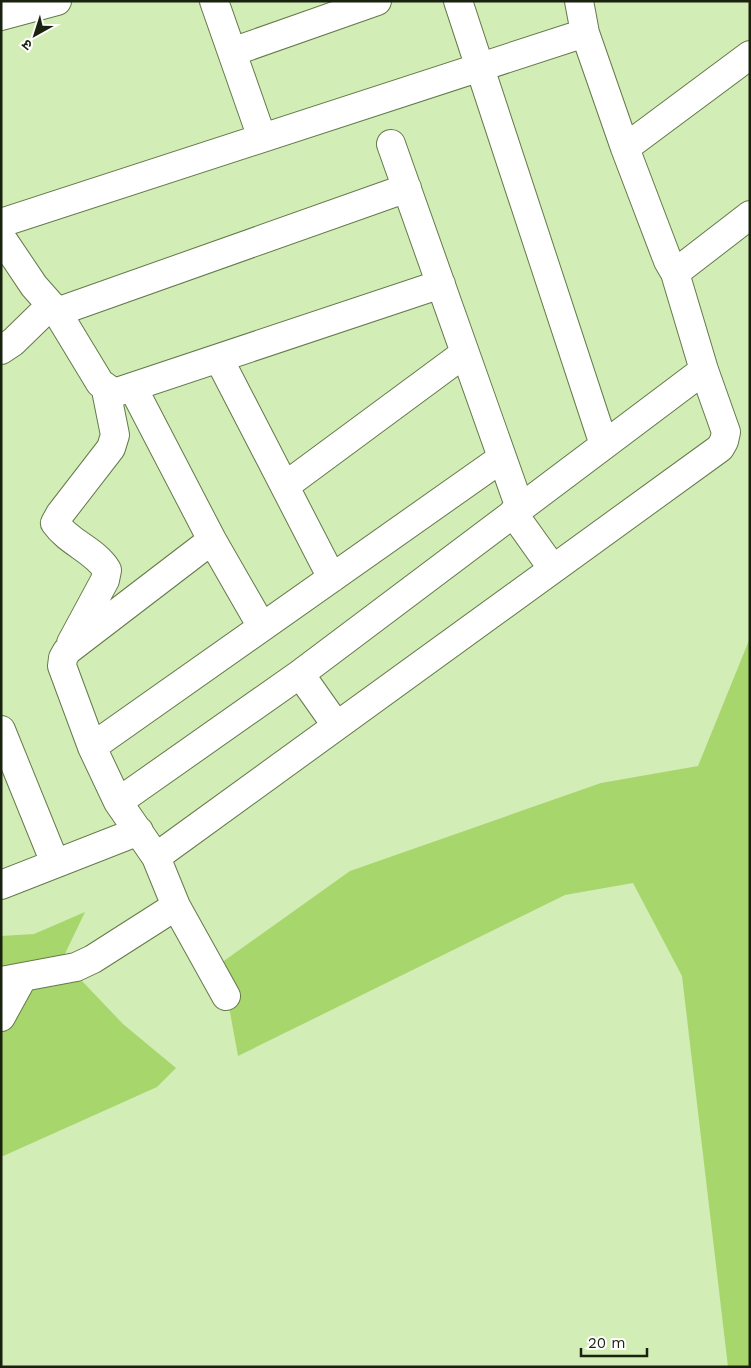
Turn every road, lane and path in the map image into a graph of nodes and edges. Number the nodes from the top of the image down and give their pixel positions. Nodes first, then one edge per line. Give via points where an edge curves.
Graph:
1 (57, 1) edge
2 (214, 1) edge
3 (377, 1) edge
4 (458, 1) edge
5 (579, 1) edge
6 (3, 11) edge
7 (585, 33) junction
8 (232, 52) junction
9 (750, 55) edge
10 (479, 68) junction
11 (262, 138) junction
12 (391, 144) dead end
13 (625, 148) junction
14 (407, 188) junction
15 (750, 215) edge
16 (1, 223) edge
17 (1, 237) edge
18 (675, 273) junction
19 (441, 284) junction
20 (54, 308) junction
21 (1, 350) edge
22 (465, 353) junction
23 (219, 359) junction
24 (704, 370) junction
25 (119, 389) junction
26 (604, 445) junction
27 (502, 458) junction
28 (285, 486) junction
29 (516, 511) junction
30 (212, 540) junction
31 (553, 569) junction
32 (332, 578) junction
33 (262, 627) junction
34 (66, 651) junction
35 (300, 674) junction
36 (336, 725) junction
37 (1, 730) edge
38 (92, 747) junction
39 (118, 802) junction
40 (138, 831) junction
41 (156, 858) junction
42 (55, 862) junction
43 (1, 885) edge
44 (176, 906) junction
45 (12, 979) edge
46 (226, 996) dead end
47 (1, 1017) edge

1 - 6 street
2 - 8 street
3 - 8 street
4 - 10 street
5 - 7 street
7 - 10 street
7 - 13 street
8 - 11 street
9 - 13 street
10 - 11 street
10 - 26 street
11 - 16 street
12 - 14 street
13 - 18 street
14 - 19 street
14 - 20 street
15 - 18 street
17 - 20 street via 34,286
18 - 24 street
19 - 22 street
19 - 23 street
20 - 21 street
20 - 25 street via 100,383
22 - 27 street
22 - 28 street
23 - 25 street
23 - 28 street
24 - 26 street
24 - 31 street via 726,432 720,448
25 - 30 street
25 - 34 street via 111,448 55,523 101,561 107,570 105,580
26 - 29 street
27 - 29 street
27 - 32 street
28 - 32 street
29 - 31 street
29 - 35 street
30 - 33 street
30 - 34 street
31 - 36 street
32 - 33 street
33 - 38 street
34 - 38 street via 62,666
35 - 36 street
35 - 39 street
36 - 41 street
37 - 42 street
38 - 39 street
39 - 40 street
40 - 41 street
40 - 42 street
41 - 44 street
42 - 43 street
44 - 45 street via 86,963
44 - 46 street
45 - 47 street

